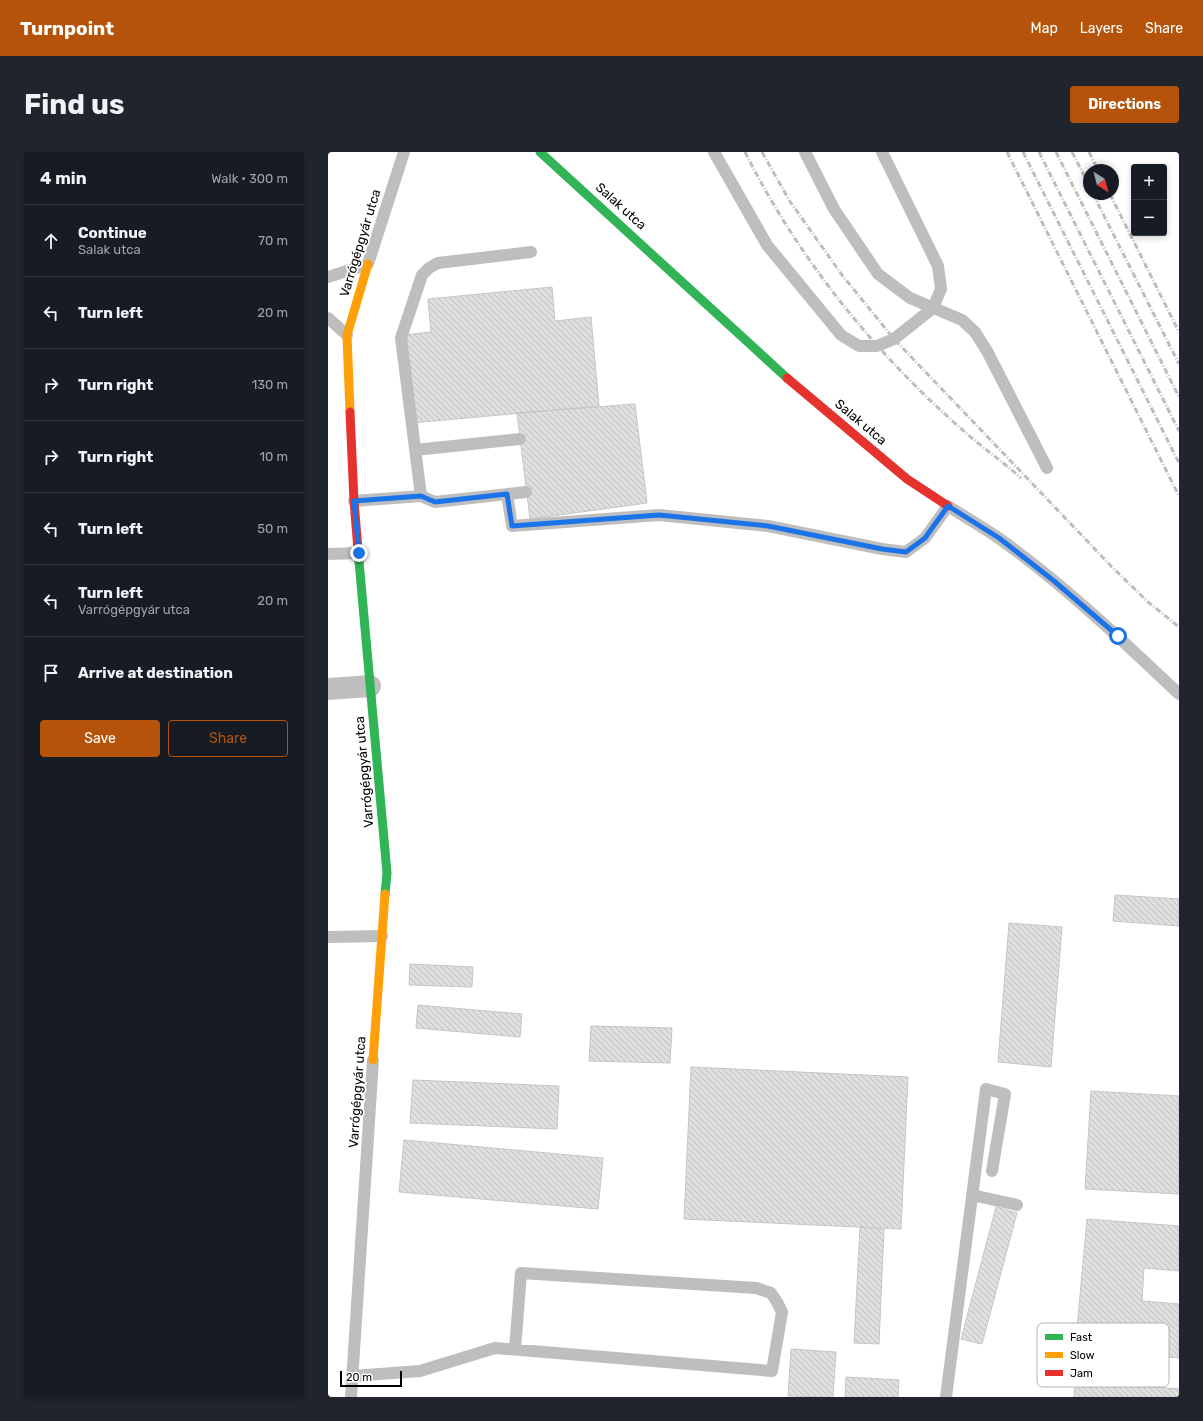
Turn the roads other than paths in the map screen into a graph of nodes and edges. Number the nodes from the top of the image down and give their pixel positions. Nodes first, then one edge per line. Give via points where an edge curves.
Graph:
1 (404, 152) edge
2 (540, 152) edge
3 (714, 152) edge
4 (805, 152) edge
5 (882, 152) edge
6 (531, 252) dead end
7 (368, 264) junction
8 (328, 277) edge
9 (933, 308) junction
10 (328, 318) edge
11 (347, 335) junction
12 (520, 439) dead end
13 (415, 450) junction
14 (1047, 468) dead end
15 (526, 492) dead end
16 (507, 494) junction
17 (421, 496) junction
18 (354, 501) junction
19 (948, 506) junction
20 (359, 553) junction
21 (328, 554) edge
22 (370, 686) junction
23 (328, 689) edge
24 (1179, 694) edge
25 (382, 936) junction
26 (328, 937) edge
27 (373, 1060) joint
28 (992, 1171) dead end
29 (972, 1194) junction
30 (1017, 1205) dead end
31 (515, 1349) junction
32 (353, 1376) junction
33 (351, 1397) edge
34 (946, 1397) edge

1 - 7 lane, Varrógépgyár utca
2 - 19 street, Salak utca via 805,394 907,479
3 - 9 lane via 767,245 841,335 859,346 877,346 894,339
4 - 9 lane via 834,209 878,274 910,298
5 - 9 lane via 938,266 941,290
6 - 13 lane via 438,263 422,275 401,338
7 - 8 lane
7 - 11 street, Varrógépgyár utca
9 - 14 lane via 962,320 975,332
10 - 11 lane
11 - 18 street, Varrógépgyár utca
12 - 13 lane
13 - 17 lane
15 - 16 lane
16 - 17 lane via 435,502
16 - 19 lane via 512,526 659,515 768,526 906,552 925,538
17 - 18 lane
18 - 20 street, Varrógépgyár utca
19 - 24 lane, Salak utca via 999,538 1054,581 1118,636
20 - 21 lane
20 - 22 street, Varrógépgyár utca
22 - 23 street
22 - 25 street, Varrógépgyár utca via 387,873
25 - 26 lane
25 - 27 street, Varrógépgyár utca
27 - 32 lane, Varrógépgyár utca
28 - 29 lane via 1005,1094 986,1089
29 - 30 lane
29 - 34 lane
31 - 31 lane via 772,1371 782,1312 771,1293 756,1288 521,1273
31 - 32 lane via 495,1348 420,1371
32 - 33 lane, Varrógépgyár utca

